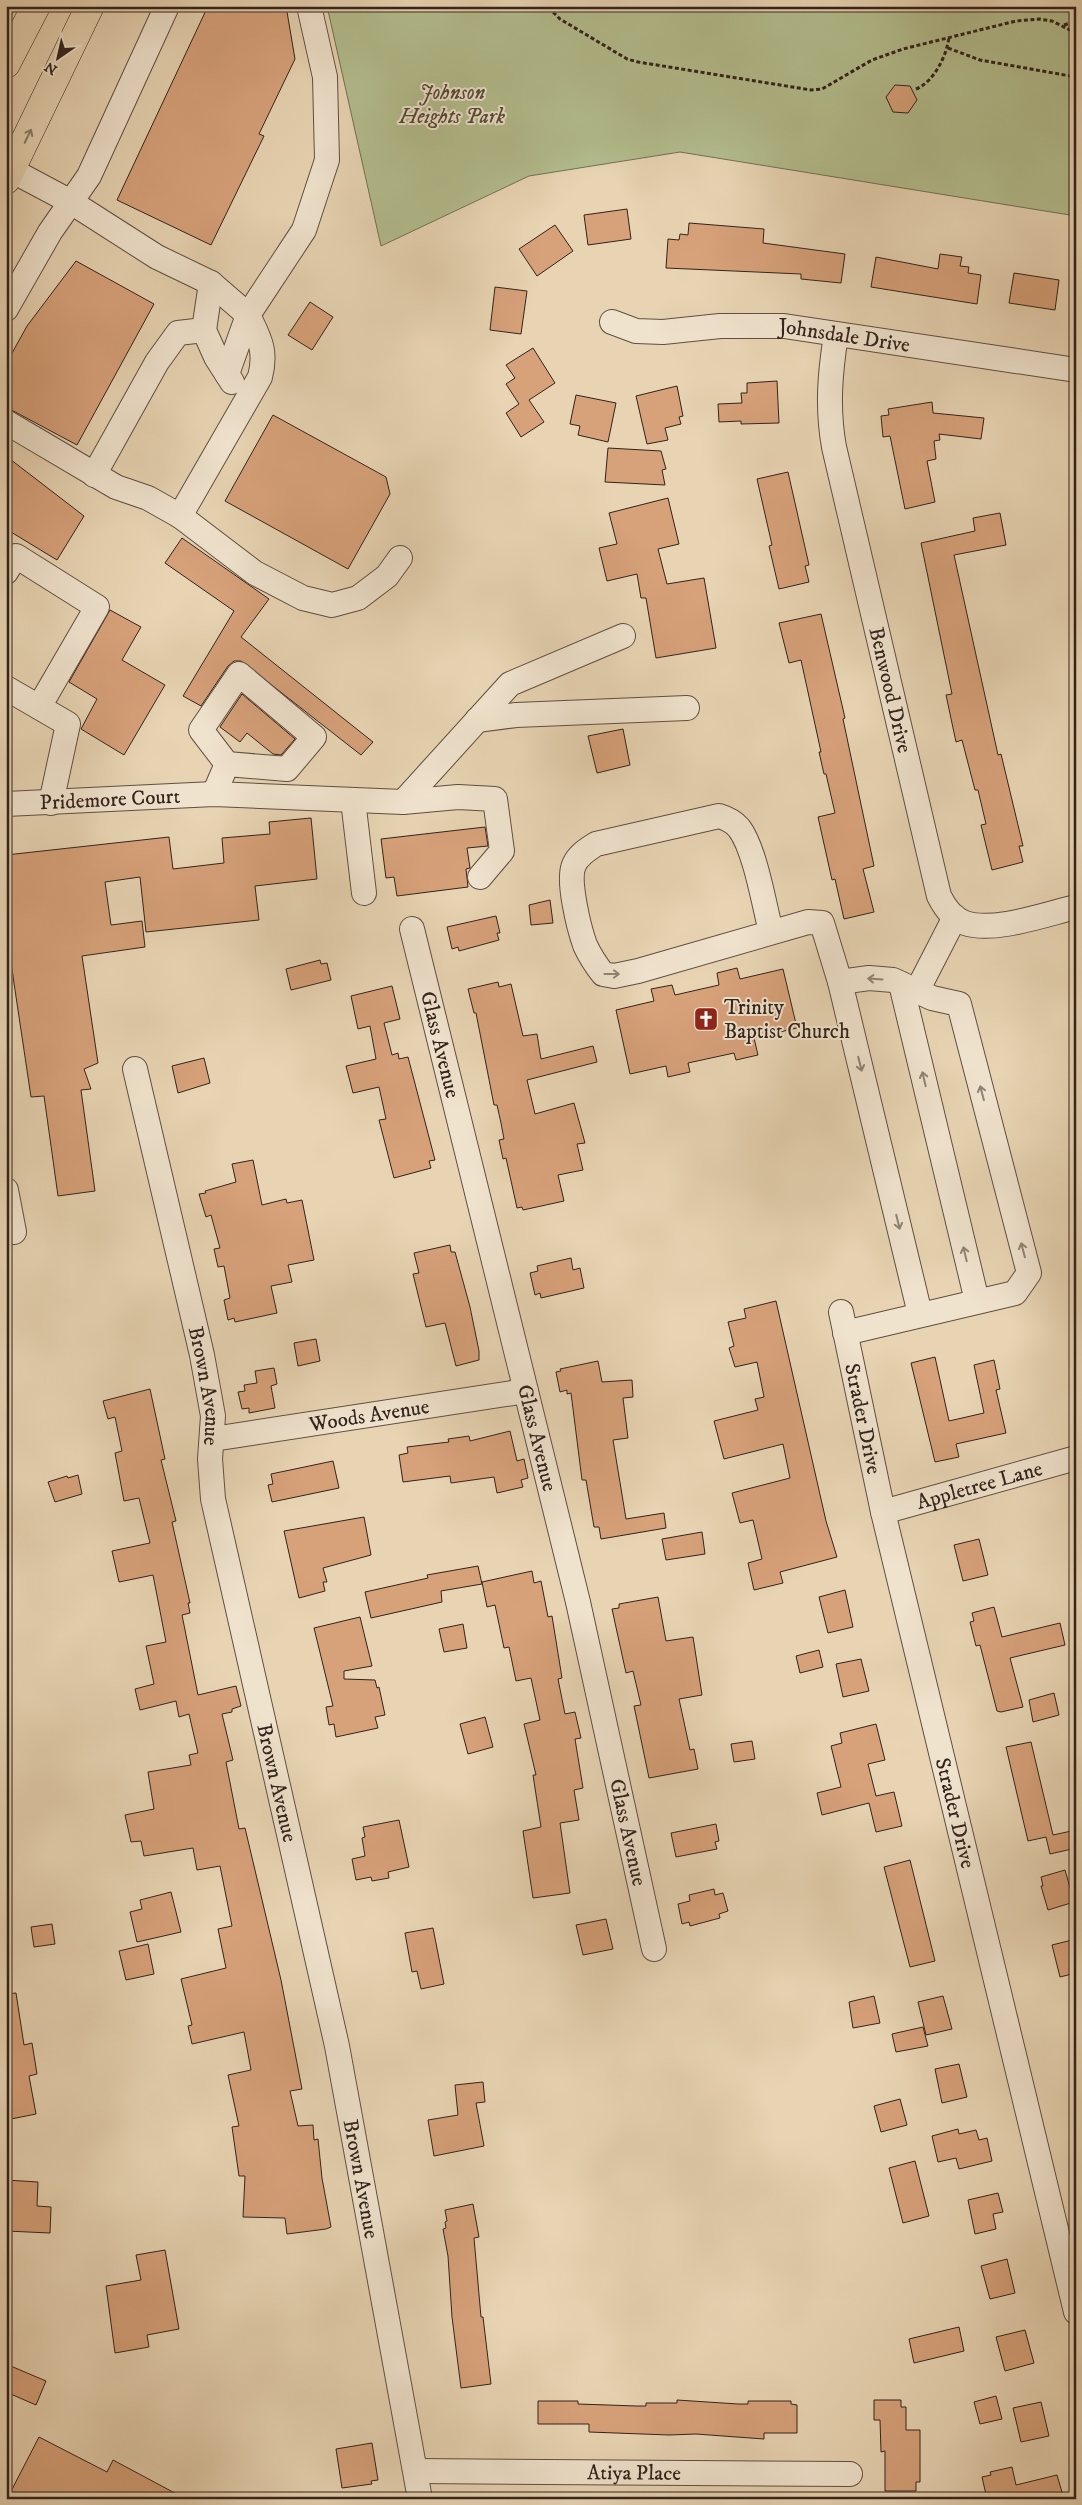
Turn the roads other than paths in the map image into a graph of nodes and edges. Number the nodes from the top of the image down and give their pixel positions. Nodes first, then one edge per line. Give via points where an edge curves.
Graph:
1 (36, 6) edge
2 (90, 6) edge
3 (167, 6) edge
4 (308, 6) edge
5 (6, 64) edge
6 (9, 175) edge
7 (71, 202) junction
8 (211, 283) junction
9 (6, 309) edge
10 (248, 315) junction
11 (612, 322) dead end
12 (204, 330) junction
13 (836, 335) junction
14 (1076, 370) edge
15 (227, 374) junction
16 (246, 403) junction
17 (6, 422) edge
18 (94, 475) junction
19 (180, 516) junction
20 (400, 558) dead end
21 (6, 572) edge
22 (622, 636) dead end
23 (6, 688) edge
24 (39, 707) junction
25 (687, 708) dead end
26 (477, 720) junction
27 (227, 764) junction
28 (214, 794) junction
29 (353, 800) junction
30 (403, 802) junction
31 (51, 803) junction
32 (6, 804) edge
33 (480, 878) dead end
34 (364, 893) dead end
35 (1076, 907) edge
36 (955, 917) junction
37 (412, 929) dead end
38 (771, 932) junction
39 (840, 982) junction
40 (909, 988) junction
41 (135, 1069) dead end
42 (6, 1190) edge
43 (14, 1232) dead end
44 (977, 1301) junction
45 (920, 1314) junction
46 (526, 1392) junction
47 (213, 1439) junction
48 (1076, 1458) edge
49 (883, 1512) junction
50 (654, 1949) dead end
51 (1076, 2312) edge
52 (416, 2472) junction
53 (850, 2474) dead end
54 (420, 2499) edge

1 - 5 highway
6 -> 2 highway
3 - 7 street via 89,176
4 - 10 street via 324,77 327,160 304,230
6 - 7 street
7 - 8 street via 157,257
7 - 9 street
8 - 10 street
8 - 12 street
10 - 15 street
10 - 16 street via 265,360
11 - 13 street, Johnsdale Drive via 636,330 664,332 746,324 784,326
12 - 15 street
12 - 18 street via 178,333 157,362
13 - 14 street, Johnsdale Drive
13 - 36 street, Benwood Drive via 829,396 834,447 939,896 945,909
15 - 16 street
16 - 19 street
17 - 18 street
18 - 19 street
19 - 20 street via 255,573 303,598 332,605 358,598 387,576
21 - 24 street via 16,556 97,607
22 - 26 street via 510,684
23 - 24 street
24 - 31 street via 68,724
25 - 26 street via 516,715
26 - 30 street
27 - 27 street via 287,769 314,737 239,674 201,730
27 - 28 street
28 - 29 street, Pridemore Court
28 - 31 street, Pridemore Court
29 - 30 street, Pridemore Court
29 - 34 street
30 - 33 street, Pridemore Court via 458,797 495,799 502,851
31 - 32 street, Pridemore Court
35 - 36 street via 995,926 965,923
36 - 40 street
37 - 46 street, Glass Avenue
38 -> 38 street via 748,845 738,827 727,818 719,816 596,844 582,852 574,864 570,877 584,942 603,974 614,976
38 - 39 street via 808,922 822,923
40 -> 39 street via 892,980 869,978
39 -> 45 street
44 -> 40 street
44 -> 40 street via 1014,1293 1029,1273 959,1004
41 - 47 street, Brown Avenue via 202,1355 213,1416
42 - 43 street
44 - 45 street
45 - 49 street, Strader Drive via 843,1322
46 - 47 street, Woods Avenue
46 - 50 street, Glass Avenue via 578,1602
47 - 52 street, Brown Avenue via 210,1459 213,1499 337,2046
48 - 49 street, Appletree Lane
49 - 51 street, Strader Drive
52 - 53 street, Atiya Place
52 - 54 street, Brown Avenue

